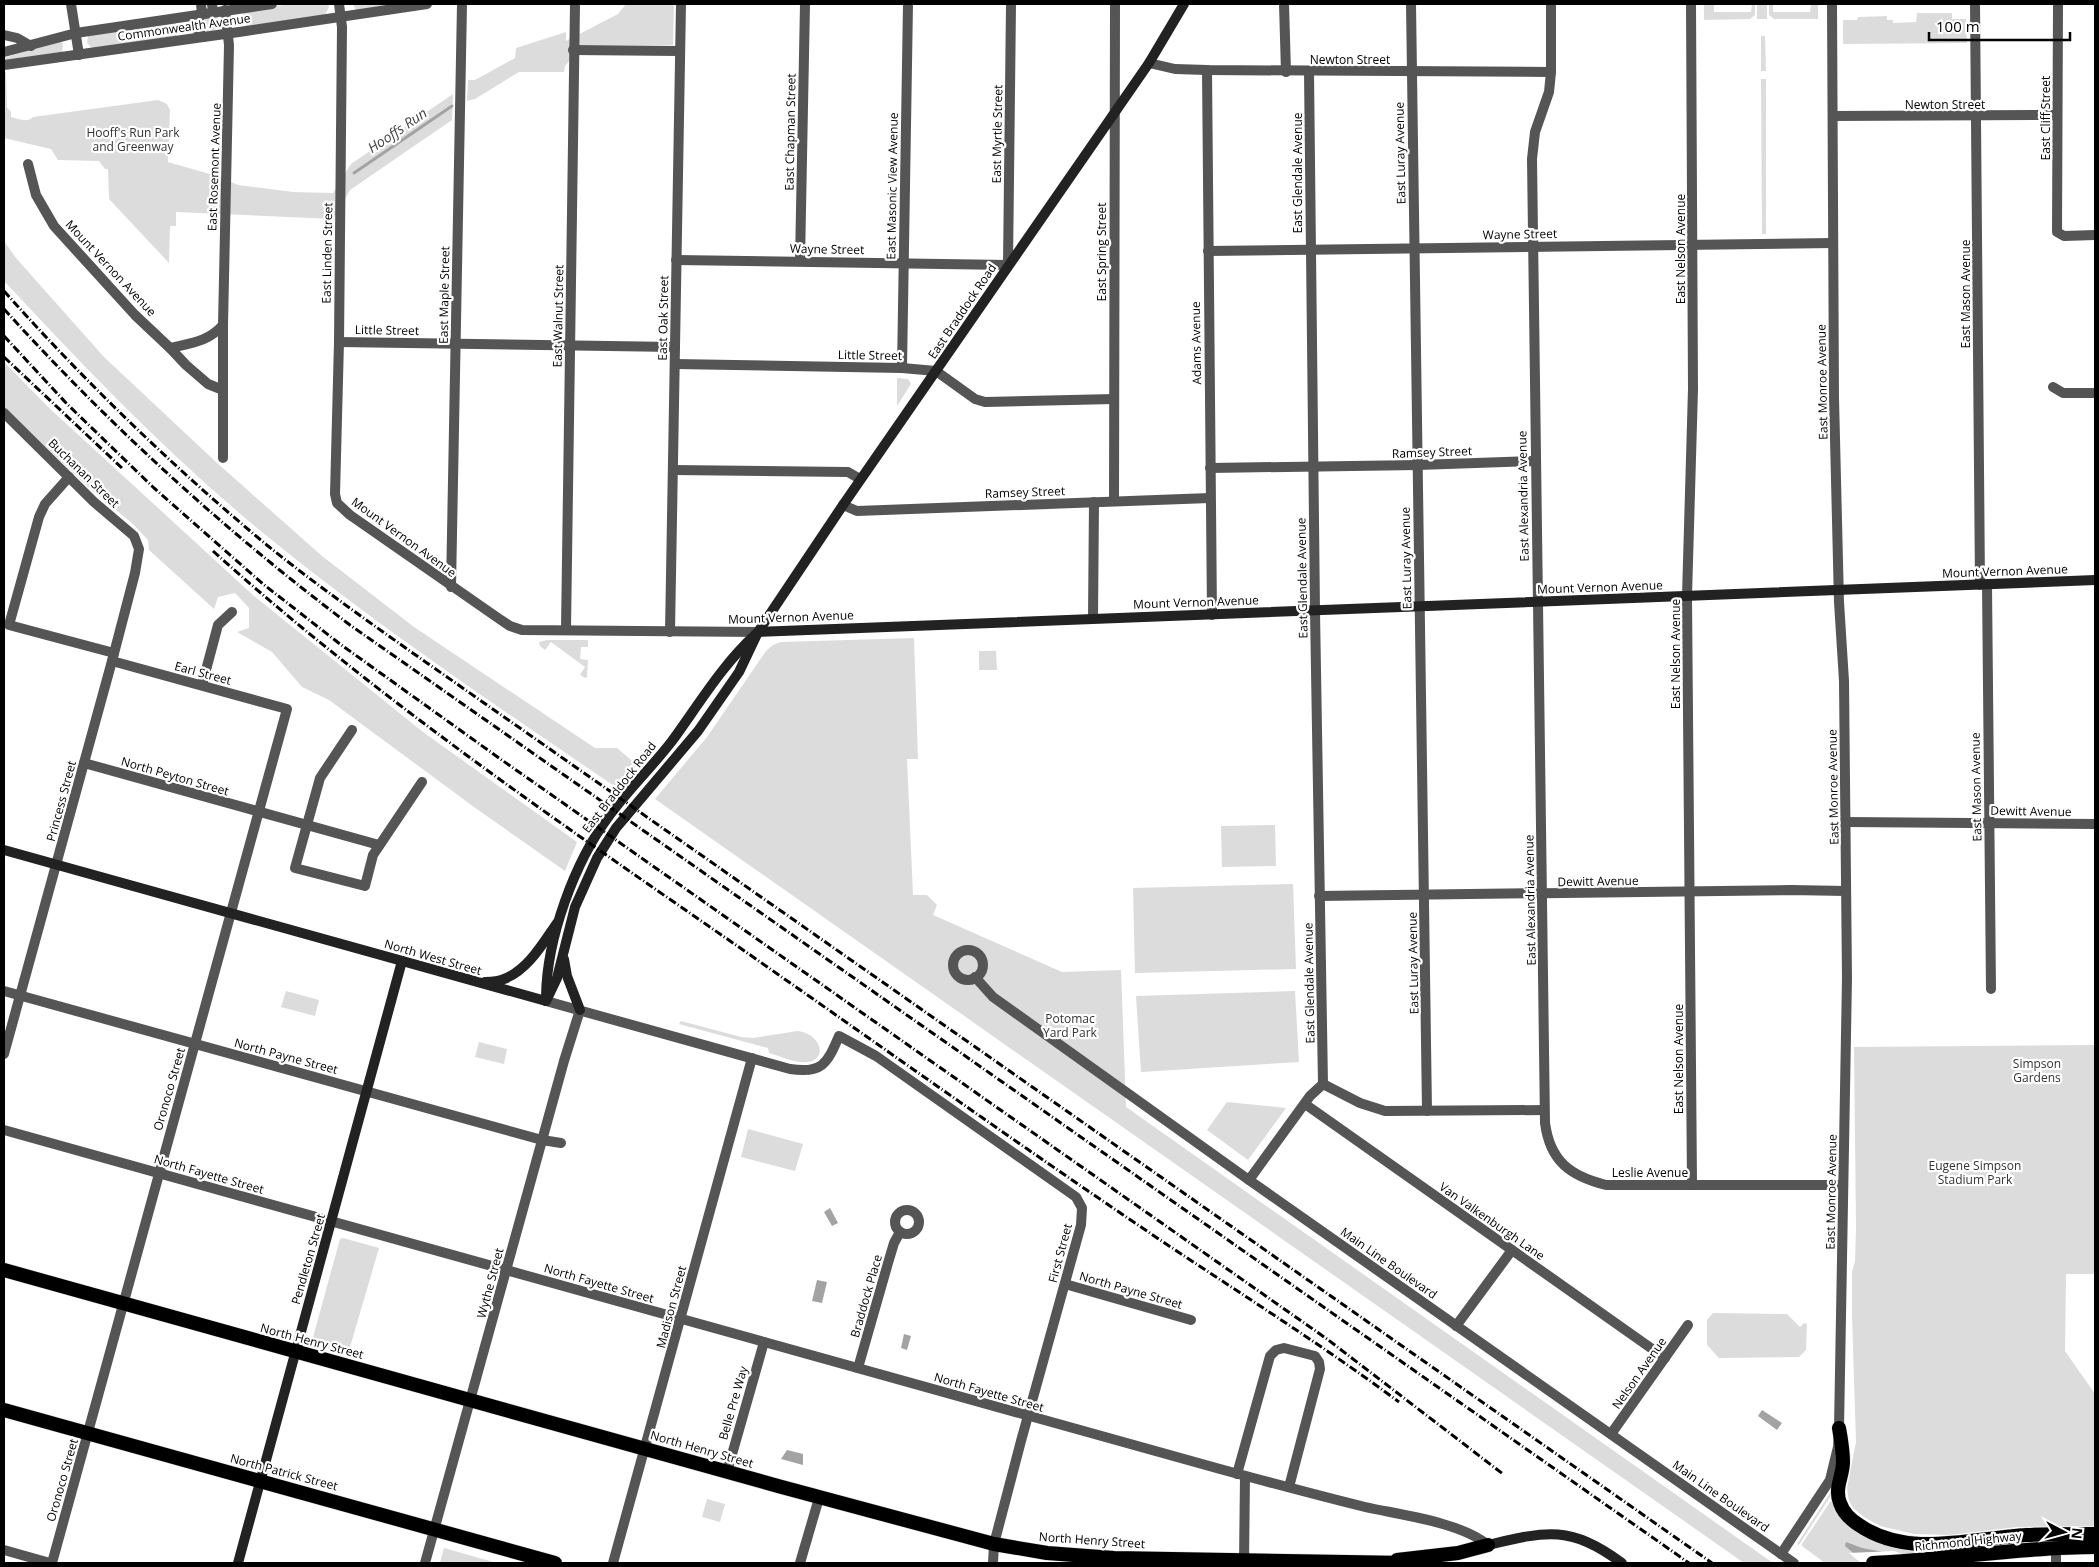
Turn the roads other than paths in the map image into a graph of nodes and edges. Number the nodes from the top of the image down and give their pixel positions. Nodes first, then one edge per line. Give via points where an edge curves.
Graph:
1 (71, 4) edge
2 (272, 4) edge
3 (339, 4) edge
4 (427, 4) edge
5 (462, 4) edge
6 (575, 4) edge
7 (681, 4) edge
8 (805, 4) edge
9 (908, 4) edge
10 (1012, 4) edge
11 (1115, 4) edge
12 (1184, 4) edge
13 (1284, 4) edge
14 (1411, 4) edge
15 (1550, 4) edge
16 (1691, 4) edge
17 (1832, 4) edge
18 (1975, 4) edge
19 (2058, 4) edge
20 (213, 8) edge
21 (201, 9) edge
22 (225, 10) junction
23 (341, 16) junction
24 (76, 33) junction
25 (228, 34) junction
26 (4, 35) edge
27 (204, 37) junction
28 (30, 46) junction
29 (573, 50) junction
30 (680, 50) junction
31 (4, 52) edge
32 (79, 55) junction
33 (1149, 63) junction
34 (4, 65) edge
35 (1207, 70) junction
36 (1286, 72) junction
37 (1309, 72) junction
38 (1412, 72) junction
39 (1551, 72) junction
40 (1113, 115) junction
41 (2057, 115) junction
42 (1833, 116) junction
43 (1976, 116) junction
44 (28, 164) dead end
45 (2095, 235) edge
46 (1833, 243) junction
47 (1693, 245) junction
48 (1532, 246) junction
49 (1414, 249) junction
50 (1310, 250) junction
51 (1208, 251) junction
52 (676, 260) junction
53 (800, 261) junction
54 (904, 263) junction
55 (1008, 265) junction
56 (223, 325) junction
57 (338, 342) junction
58 (456, 344) junction
59 (570, 346) junction
60 (675, 347) junction
61 (170, 348) junction
62 (675, 364) junction
63 (902, 368) junction
64 (936, 371) junction
65 (2053, 387) dead end
66 (222, 390) junction
67 (2095, 393) edge
68 (1114, 399) junction
69 (4, 413) edge
70 (223, 458) dead end
71 (1534, 461) junction
72 (1418, 465) junction
73 (1313, 466) junction
74 (1210, 468) junction
75 (673, 470) junction
76 (69, 477) junction
77 (860, 479) junction
78 (1210, 498) junction
79 (1114, 501) junction
80 (1094, 502) junction
81 (337, 503) joint
82 (843, 505) junction
83 (138, 554) joint
84 (2095, 580) edge
85 (1984, 585) junction
86 (451, 587) junction
87 (1839, 590) junction
88 (1687, 596) junction
89 (1539, 602) junction
90 (1420, 606) junction
91 (1315, 611) junction
92 (232, 612) dead end
93 (1212, 614) junction
94 (1093, 618) junction
95 (566, 629) junction
96 (670, 632) junction
97 (758, 632) junction
98 (113, 657) junction
99 (202, 685) junction
100 (286, 709) joint
101 (352, 730) dead end
102 (84, 763) junction
103 (422, 782) dead end
104 (258, 812) junction
105 (1846, 822) junction
106 (1989, 822) junction
107 (2095, 824) edge
108 (306, 825) junction
109 (379, 845) junction
110 (4, 850) edge
111 (56, 865) junction
112 (1846, 891) junction
113 (1690, 892) junction
114 (1543, 894) junction
115 (1424, 895) junction
116 (1320, 896) junction
117 (230, 914) junction
118 (561, 916) junction
119 (563, 949) junction
120 (402, 961) junction
121 (975, 978) dead end
122 (481, 983) junction
123 (1990, 989) dead end
124 (4, 991) edge
125 (20, 996) junction
126 (546, 1001) junction
127 (580, 1010) junction
128 (839, 1036) joint
129 (194, 1044) junction
130 (4, 1054) edge
131 (752, 1058) junction
132 (1326, 1086) junction
133 (367, 1091) junction
134 (1305, 1104) junction
135 (1544, 1110) junction
136 (1427, 1111) junction
137 (4, 1130) edge
138 (542, 1140) junction
139 (561, 1143) dead end
140 (158, 1172) junction
141 (1249, 1180) junction
142 (1692, 1184) junction
143 (1843, 1185) junction
144 (332, 1221) junction
145 (900, 1232) dead end
146 (1512, 1250) junction
147 (4, 1270) edge
148 (507, 1270) junction
149 (1065, 1284) junction
150 (123, 1304) junction
151 (681, 1319) junction
152 (1191, 1320) dead end
153 (1688, 1325) dead end
154 (1456, 1326) junction
155 (764, 1342) junction
156 (295, 1352) junction
157 (1665, 1358) junction
158 (858, 1368) junction
159 (471, 1400) junction
160 (4, 1410) edge
161 (1029, 1416) junction
162 (1840, 1428) junction
163 (88, 1434) junction
164 (1611, 1434) junction
165 (646, 1448) junction
166 (727, 1472) junction
167 (1241, 1475) junction
168 (260, 1481) junction
169 (1289, 1487) junction
170 (819, 1498) junction
171 (435, 1528) junction
172 (2095, 1534) edge
173 (994, 1544) junction
174 (1488, 1545) junction
175 (2095, 1547) edge
176 (2056, 1548) junction
177 (4, 1550) edge
178 (1781, 1554) junction
179 (1244, 1562) edge
180 (1374, 1562) edge
181 (51, 1563) edge
182 (238, 1563) edge
183 (425, 1563) edge
184 (555, 1563) edge
185 (613, 1563) edge
186 (800, 1563) edge
187 (993, 1563) edge
188 (1407, 1563) edge
189 (1622, 1563) edge
190 (1794, 1563) edge
191 (1873, 1563) edge
192 (2056, 1563) edge

1 - 24 street
2 - 22 street, Commonwealth Avenue
3 - 23 street, East Linden Street
4 - 23 street, Commonwealth Avenue
5 - 58 street, East Maple Street
6 - 29 street, East Walnut Street
7 - 30 street, East Oak Street
8 - 53 street, East Chapman Street
9 - 54 street, East Masonic View Avenue
10 - 55 street, East Myrtle Street
11 - 40 street, East Spring Street
12 - 33 main road, East Braddock Road
13 - 36 street
14 - 38 street, East Luray Avenue
15 - 39 street, East Alexandria Avenue
16 - 47 street, East Nelson Avenue
17 - 42 street, East Monroe Avenue
18 - 43 street, East Mason Avenue
19 - 41 street, East Cliff Street
20 - 21 street, Commonwealth Avenue
20 - 22 street, Commonwealth Avenue
21 - 24 street, Commonwealth Avenue
21 - 27 street via 195,26
22 - 25 street, East Rosemont Avenue
23 - 25 street, Commonwealth Avenue
23 - 57 street, East Linden Street
24 - 28 street, Commonwealth Avenue
24 - 32 street
25 - 27 street, Commonwealth Avenue
25 - 56 street, East Rosemont Avenue
26 - 28 street
27 - 32 street, Commonwealth Avenue
28 - 31 street, Commonwealth Avenue
29 - 30 street
29 - 59 street, East Walnut Street
30 - 52 street, East Oak Street
32 - 34 street, Commonwealth Avenue
33 - 35 street, Newton Street via 1175,69
33 - 40 main road, East Braddock Road
35 - 36 street, Newton Street
35 - 51 street, Adams Avenue
36 - 37 street, Newton Street
37 - 38 street, Newton Street
37 - 50 street, East Glendale Avenue
38 - 39 street, Newton Street
38 - 49 street, East Luray Avenue
39 - 48 street, East Alexandria Avenue via 1549,92 1532,146
40 - 55 main road, East Braddock Road
40 - 68 street, East Spring Street
41 - 43 street, Newton Street
41 - 45 street, East Cliff Street via 2057,232 2064,236
42 - 43 street, Newton Street
42 - 46 street, East Monroe Avenue
43 - 85 street, East Mason Avenue
44 - 61 street, Mount Vernon Avenue via 36,195 54,226
46 - 47 street, Wayne Street
46 - 87 street, East Monroe Avenue
47 - 48 street, Wayne Street
47 - 88 street, East Nelson Avenue
48 - 49 street, Wayne Street
48 - 71 street, East Alexandria Avenue
49 - 50 street, Wayne Street
49 - 72 street, East Luray Avenue
50 - 51 street, Wayne Street
50 - 73 street, East Glendale Avenue
51 - 74 street, Adams Avenue
52 - 53 street, Wayne Street
52 - 60 street, East Oak Street
53 - 54 street, Wayne Street
54 - 55 street, Wayne Street
54 - 63 street, East Masonic View Avenue
55 - 64 main road, East Braddock Road
56 - 61 street via 202,342
56 - 66 street, East Rosemont Avenue
57 - 58 street, Little Street
57 - 81 street, East Linden Street
58 - 59 street, Little Street
58 - 86 street, East Maple Street
59 - 60 street, Little Street
59 - 95 street, East Walnut Street
60 - 62 street, East Oak Street
61 - 66 street, Mount Vernon Avenue via 208,384
62 - 63 street, Little Street
62 - 75 street, East Oak Street
63 - 64 street, Little Street
64 - 68 street via 975,399 985,402
64 - 77 main road, East Braddock Road
65 - 67 street via 2063,393
66 - 70 street, East Rosemont Avenue
68 - 79 street, East Spring Street
69 - 76 street, Buchanan Street
71 - 72 street, Ramsey Street
71 - 89 street, East Alexandria Avenue
72 - 73 street, Ramsey Street
72 - 90 street, East Luray Avenue
73 - 74 street, Ramsey Street
73 - 91 street, East Glendale Avenue
74 - 78 street, Adams Avenue
75 - 77 street via 848,472
75 - 96 street, East Oak Street
76 - 83 street, Buchanan Street via 134,536 138,542
76 - 98 street, Earl Street via 44,504 9,625
77 - 82 main road, East Braddock Road
78 - 79 street, Ramsey Street
78 - 93 street, Adams Avenue
79 - 80 street, Ramsey Street
80 - 82 street, Ramsey Street via 856,511
80 - 94 street
81 - 86 street, Mount Vernon Avenue
82 - 97 main road, East Braddock Road
83 - 98 street, Princess Street
84 - 85 main road, Mount Vernon Avenue
85 - 87 main road, Mount Vernon Avenue
85 - 106 street, East Mason Avenue
86 - 95 street, Mount Vernon Avenue via 510,626 522,630
87 - 88 main road, Mount Vernon Avenue
87 - 105 street, East Monroe Avenue
88 - 89 main road, Mount Vernon Avenue
88 - 113 street, East Nelson Avenue
89 - 90 main road, Mount Vernon Avenue
89 - 114 street, East Alexandria Avenue
90 - 91 main road, Mount Vernon Avenue
90 - 115 street, East Luray Avenue
91 - 93 main road, Mount Vernon Avenue
91 - 116 street, East Glendale Avenue
92 - 99 street via 218,625
93 - 94 main road, Mount Vernon Avenue
94 - 97 main road, Mount Vernon Avenue
95 - 96 street, Mount Vernon Avenue
96 - 97 street, Mount Vernon Avenue
97 - 118 main road, East Braddock Road via 736,651 672,740 609,816 578,867
97 - 119 main road, East Braddock Road via 739,672 698,731 616,828 597,858 575,907
98 - 99 street, Earl Street
98 - 102 street, Princess Street
99 - 100 street, Earl Street
100 - 104 street, Oronoco Street
101 - 108 street via 320,778
102 - 104 street, North Peyton Street
102 - 111 street, Princess Street
103 - 109 street
104 - 108 street, North Peyton Street
104 - 117 street, Oronoco Street
105 - 106 street, Dewitt Avenue
105 - 112 street, East Monroe Avenue
106 - 107 street, Dewitt Avenue
106 - 123 street, East Mason Avenue
108 - 109 street, North Peyton Street
108 - 109 street via 295,868 365,886 372,855
110 - 111 main road, North West Street
111 - 117 main road, North West Street
111 - 125 street, Princess Street
112 - 113 street, Dewitt Avenue
112 - 143 street, East Monroe Avenue
113 - 114 street, Dewitt Avenue
113 - 142 street, East Nelson Avenue
114 - 115 street, Dewitt Avenue
114 - 135 street, East Alexandria Avenue
115 - 116 street, Dewitt Avenue
115 - 136 street, East Luray Avenue
116 - 132 street, East Glendale Avenue
117 - 120 main road, North West Street
117 - 129 street, Oronoco Street
118 - 122 main road via 520,970 503,980
118 - 126 main road, East Braddock Road via 547,976
119 - 126 main road, East Braddock Road via 557,978
119 - 127 main road via 567,976
120 - 122 main road, North West Street
120 - 133 main road, Pendleton Street
121 - 141 street, Main Line Boulevard via 993,997
122 - 126 main road, North West Street
124 - 125 street, North Payne Street
125 - 129 street, North Payne Street
125 - 130 street, Princess Street
126 - 127 street, North West Street
127 - 131 street, North West Street
127 - 138 street, Wythe Street
128 - 131 street, North West Street via 826,1062 811,1071 790,1069
128 - 149 street, First Street via 876,1056 1076,1197 1082,1208 1082,1220
129 - 133 street, North Payne Street
129 - 140 street, Oronoco Street
131 - 151 street, Madison Street
132 - 134 street via 1310,1096
132 - 136 street via 1377,1110
133 - 138 street, North Payne Street
133 - 144 main road, Pendleton Street
134 - 141 street
134 - 146 street, Van Valkenburgh Lane
135 - 136 street
135 - 142 street, Leslie Avenue via 1552,1151 1578,1176 1606,1184
137 - 140 street, North Fayette Street
138 - 139 street, North Payne Street
138 - 148 street, Wythe Street
140 - 144 street, North Fayette Street
140 - 150 street, Oronoco Street
141 - 154 street, Main Line Boulevard
142 - 143 street, Leslie Avenue
143 - 162 street, East Monroe Avenue
144 - 148 street, North Fayette Street
144 - 156 main road, Pendleton Street
145 - 158 street, Braddock Place
146 - 154 street
146 - 157 street, Van Valkenburgh Lane
147 - 150 highway, North Henry Street
148 - 151 street, North Fayette Street
148 - 159 street, Wythe Street
149 - 152 street, North Payne Street
149 - 161 street, First Street
150 - 156 highway, North Henry Street
150 - 163 street, Oronoco Street
151 - 155 street, North Fayette Street
151 - 165 street, Madison Street
153 - 157 street, Nelson Avenue
154 - 164 street, Main Line Boulevard
155 - 158 street, North Fayette Street
155 - 166 street, Belle Pre Way
156 - 159 highway, North Henry Street
156 - 168 main road, Pendleton Street
157 - 164 street, Nelson Avenue
158 - 161 street, North Fayette Street
159 - 165 highway, North Henry Street
159 - 171 street, Wythe Street
160 - 163 highway, North Patrick Street
161 - 167 street, North Fayette Street
161 - 173 street, First Street
162 - 172 highway via 1843,1463 1838,1481 1839,1502 1848,1517 1877,1535 1902,1542 1930,1544 2026,1535
162 - 178 street, East Monroe Avenue via 1830,1480
163 - 168 highway, North Patrick Street
163 - 181 street, Oronoco Street
164 - 178 street, Main Line Boulevard
165 - 166 highway, North Henry Street
165 - 185 street, Madison Street
166 - 170 highway, North Henry Street
167 - 169 street, North Fayette Street
167 - 169 street via 1270,1356 1284,1348 1314,1356 1320,1369
167 - 179 street
168 - 171 highway, North Patrick Street
168 - 182 main road, Pendleton Street
169 - 174 street, North Fayette Street via 1449,1526
170 - 173 highway, North Henry Street
170 - 186 street
171 - 183 street, Wythe Street
171 - 184 highway, North Patrick Street
173 - 179 highway, North Henry Street via 1078,1556
173 - 187 street, First Street
174 - 180 highway via 1458,1553
174 - 189 main road via 1532,1535 1561,1534 1590,1542
175 - 176 highway, Richmond Highway
176 - 191 highway, Richmond Highway
176 - 192 street
177 - 181 street
178 - 190 street, Main Line Boulevard
179 - 180 highway, North Henry Street
180 - 188 highway, North Henry Street

